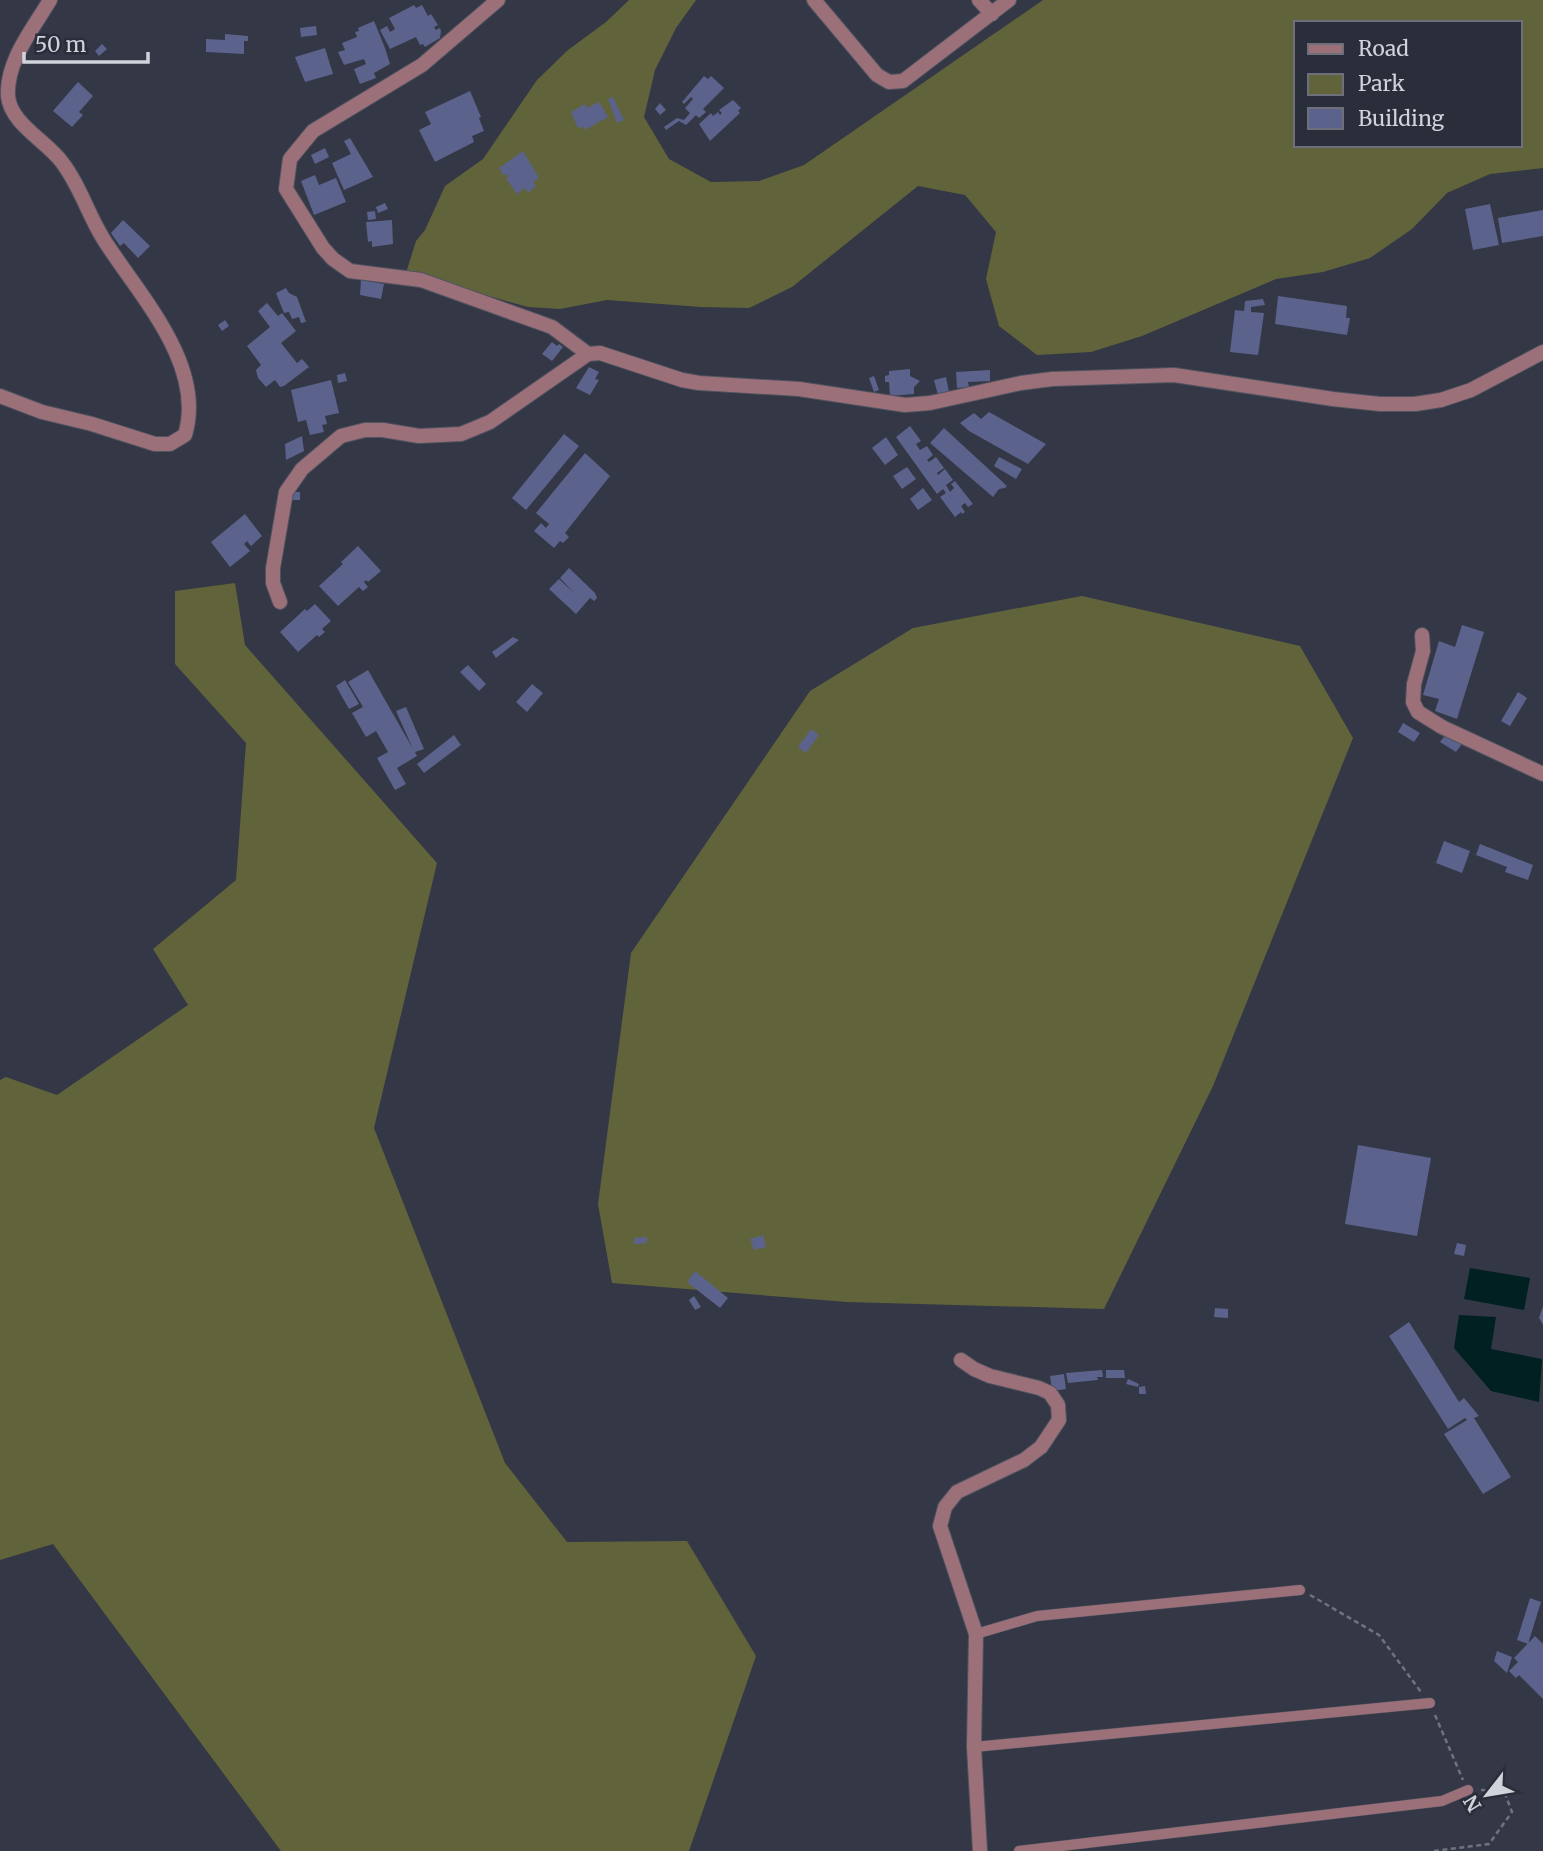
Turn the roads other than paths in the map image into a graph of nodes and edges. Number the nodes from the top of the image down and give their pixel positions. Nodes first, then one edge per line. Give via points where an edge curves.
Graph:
1 (50, 0) edge
2 (498, 0) edge
3 (814, 0) edge
4 (979, 0) edge
5 (1009, 0) edge
6 (992, 15) junction
7 (1543, 352) edge
8 (588, 354) junction
9 (0, 396) edge
10 (280, 602) dead end
11 (1422, 635) dead end
12 (1543, 774) edge
13 (961, 1360) dead end
14 (1300, 1590) road end
15 (976, 1634) junction
16 (1430, 1703) road end
17 (974, 1748) junction
18 (1468, 1790) road end
19 (980, 1851) edge
20 (1019, 1851) edge

1 - 9 street via 11,67 8,99 17,117 70,172 102,238 161,321 187,383 190,419 185,435 170,444 155,444
2 - 8 street via 422,65 313,131 290,159 286,188 323,248 350,271 421,279 552,327
3 - 6 street via 877,75 889,82 903,81
4 - 6 street
5 - 6 street
7 - 8 street via 1471,390 1415,404 1333,399 1174,375 1031,381 905,405 799,389 699,383 600,353
8 - 10 street via 490,422 461,434 419,436 365,430 341,436 302,469 286,492 272,583
11 - 12 street via 1413,702 1418,712
13 - 15 street via 990,1376 1050,1393 1058,1405 1059,1420 1041,1447 1024,1460 957,1492 945,1507 940,1525
14 - 15 lane via 1037,1616
15 - 17 street
16 - 17 lane
17 - 19 street
18 - 20 lane via 1442,1801

